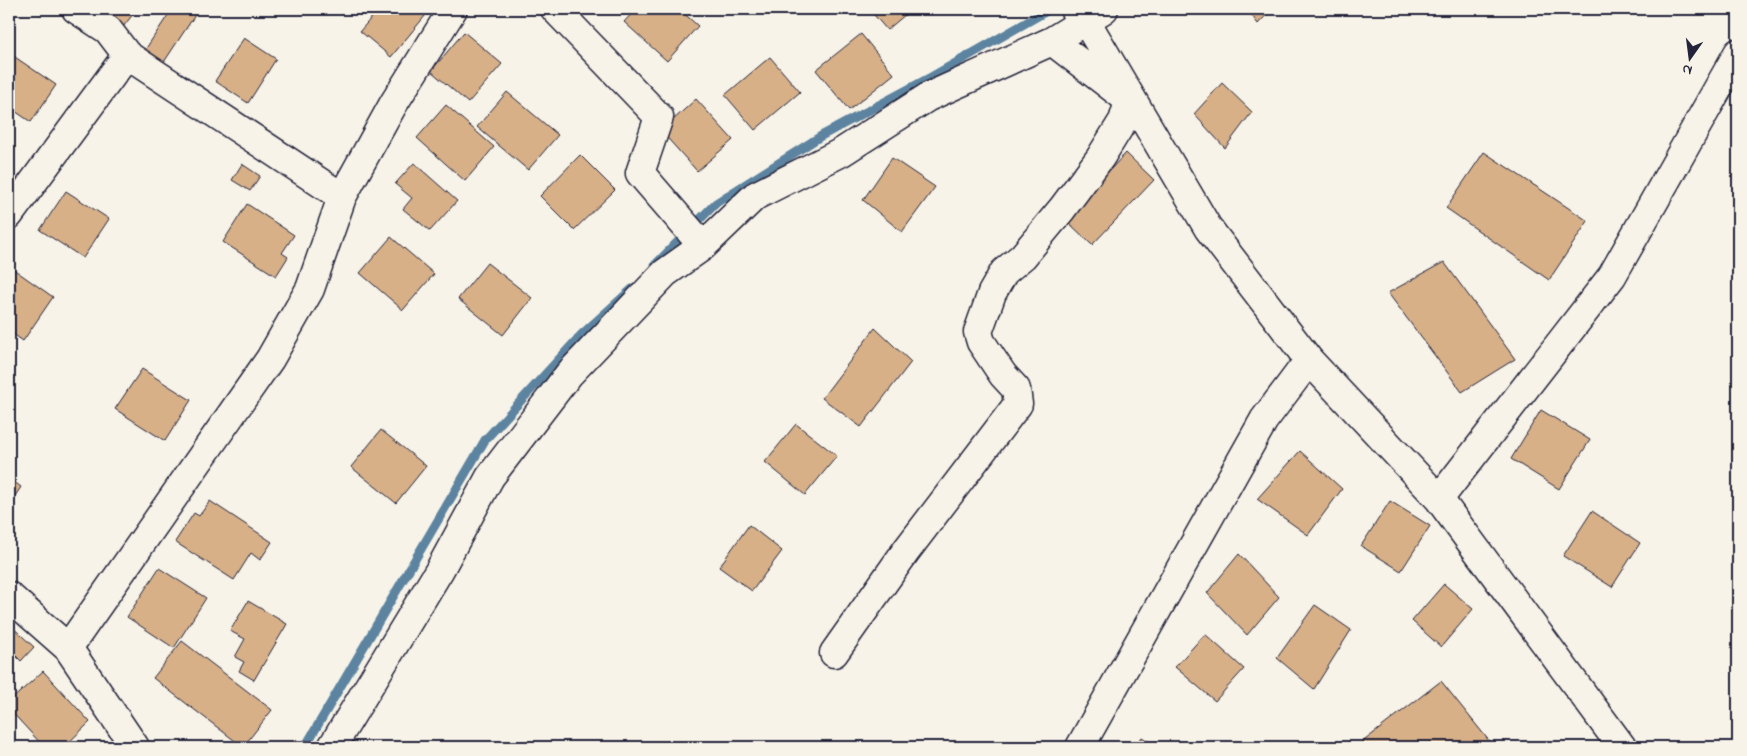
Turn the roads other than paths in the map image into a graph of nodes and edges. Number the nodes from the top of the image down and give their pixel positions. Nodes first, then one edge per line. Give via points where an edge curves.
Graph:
1 (76, 9) edge
2 (453, 9) edge
3 (555, 9) edge
4 (1088, 13) edge
5 (1052, 41) junction
6 (1738, 53) edge
7 (127, 55) junction
8 (342, 196) junction
9 (9, 215) edge
10 (694, 235) junction
11 (1308, 360) junction
12 (1440, 499) junction
13 (9, 596) edge
14 (68, 648) junction
15 (834, 652) dead end
16 (135, 747) edge
17 (332, 747) edge
18 (1080, 747) edge
19 (1622, 747) edge

1 - 7 street via 108,30
2 - 8 street via 394,103
3 - 10 street via 659,117 640,173
4 - 5 street
4 - 11 street via 1208,228
5 - 10 street via 928,97 842,152 755,196
5 - 15 street via 1127,99 1125,116 1100,158 1062,209 1023,256 1004,272 992,293 978,332 981,342 1016,389 1018,404
6 - 12 street via 1612,276
7 - 8 street
7 - 9 street
8 - 14 street via 310,289 270,359
10 - 17 street via 665,273 569,374 490,478 439,571
11 - 12 street
11 - 18 street via 1264,420
12 - 19 street
13 - 14 street
14 - 16 street

